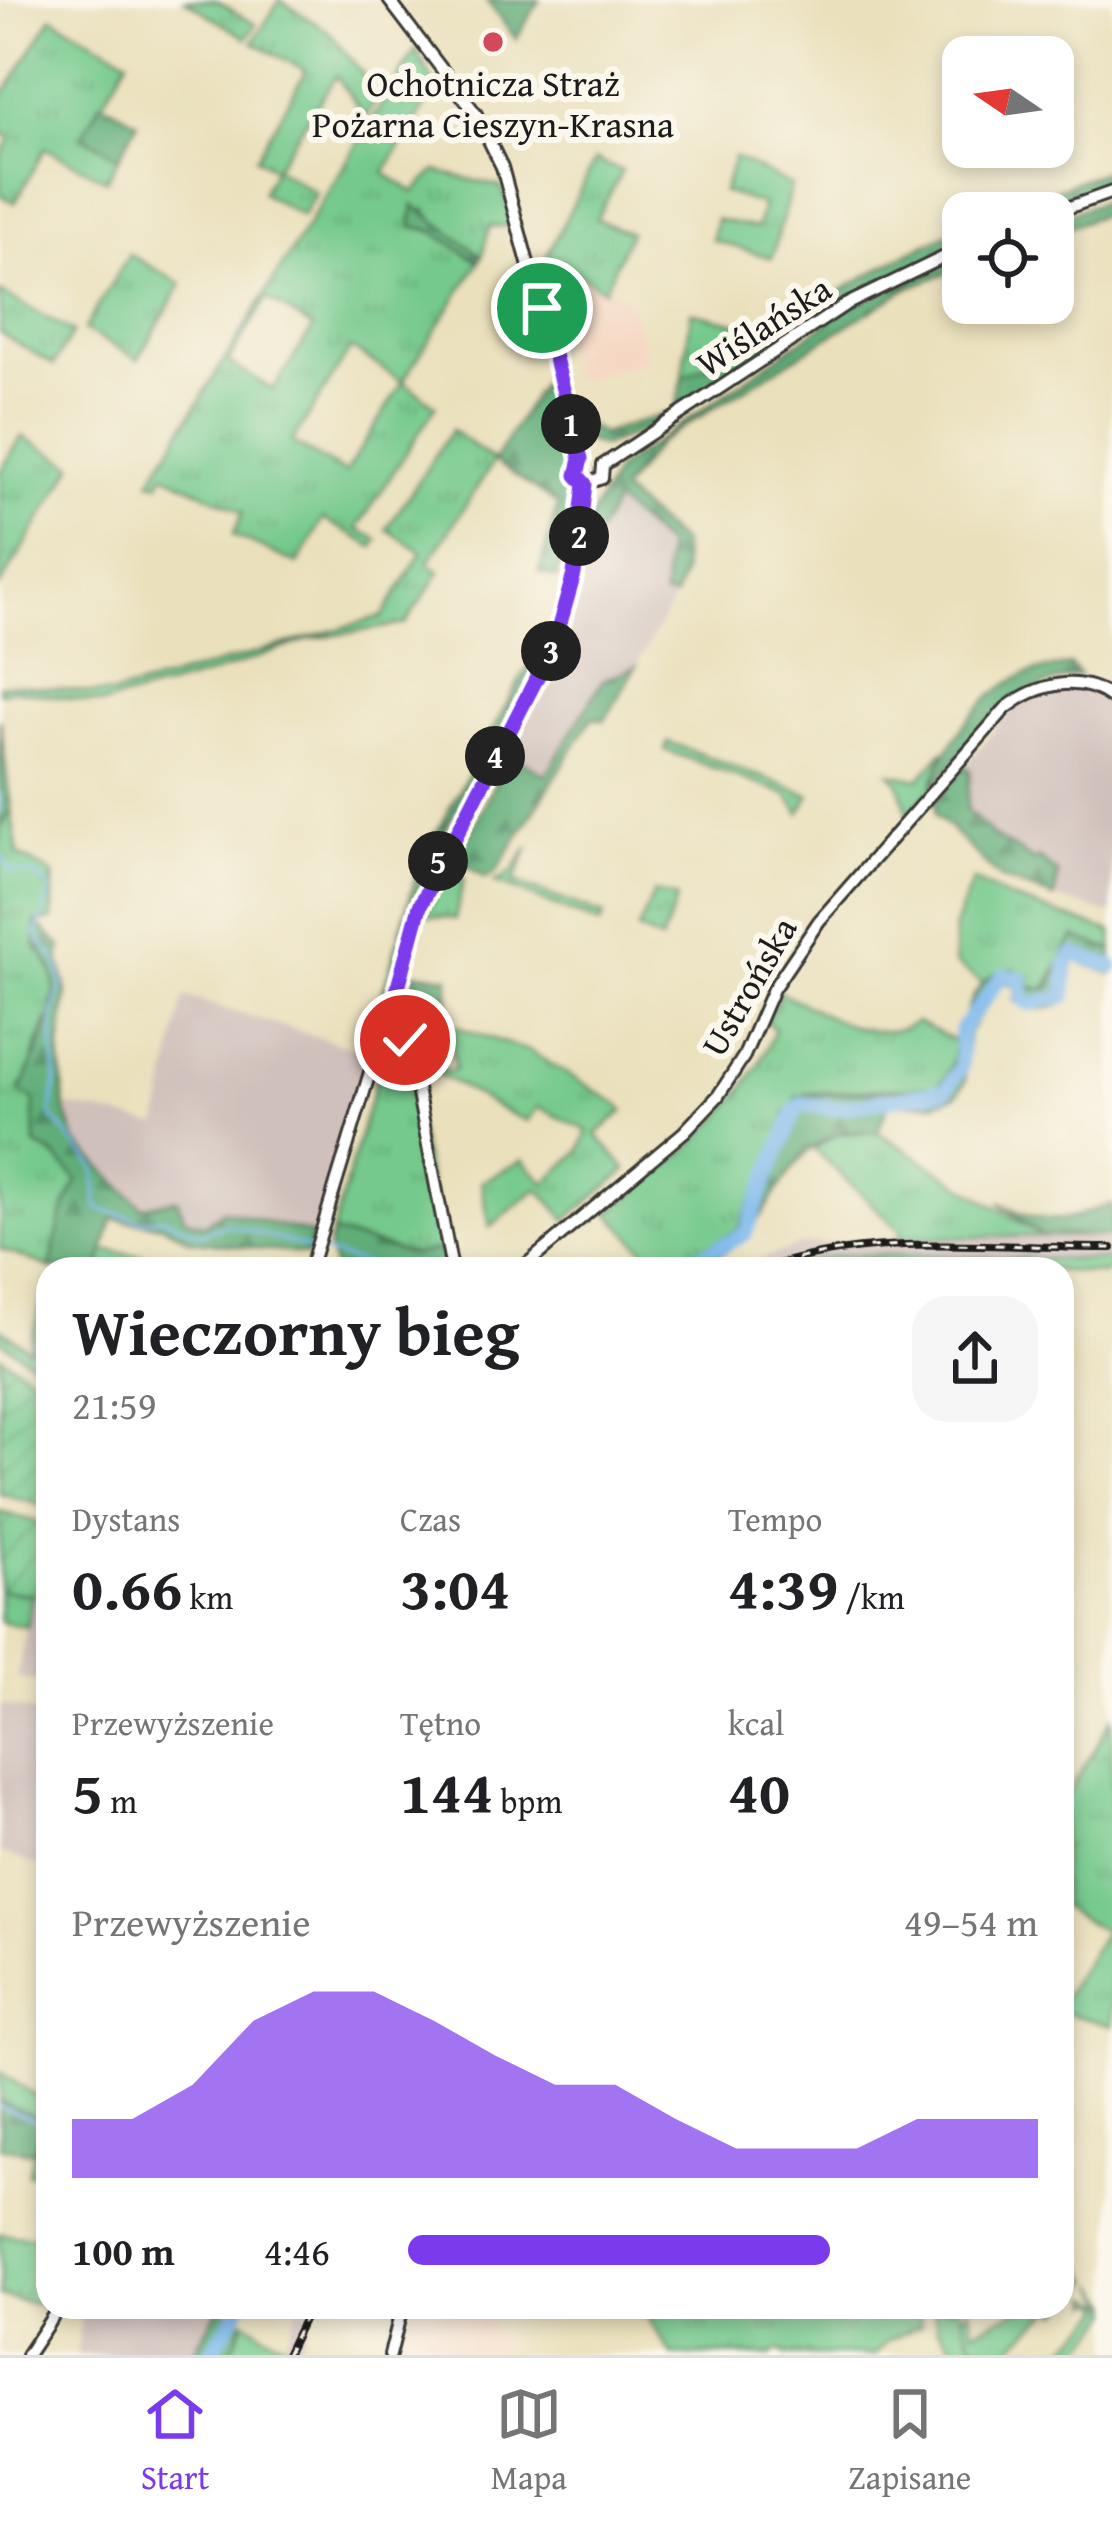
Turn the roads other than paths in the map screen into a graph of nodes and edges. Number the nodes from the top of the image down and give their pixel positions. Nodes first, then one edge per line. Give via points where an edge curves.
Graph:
1 (388, 0) edge
2 (1112, 191) edge
3 (1074, 205) edge
4 (942, 258) edge
5 (581, 459) junction
6 (603, 465) junction
7 (585, 484) junction
8 (1112, 698) edge
9 (398, 987) junction
10 (376, 1054) junction
11 (410, 1063) junction
12 (316, 1257) edge
13 (450, 1257) edge
14 (535, 1257) edge
15 (50, 2319) edge
16 (399, 2319) edge
17 (27, 2355) edge
18 (390, 2355) edge

1 - 5 street via 476,114 502,167
2 - 3 street
4 - 6 street, Wiślańska via 845,305
5 - 6 street
5 - 7 street via 576,471
6 - 7 street via 602,478
7 - 9 street via 561,626 428,883
8 - 14 street, Ustrońska via 1071,683 1006,708 819,921 772,989 745,1056 718,1096
9 - 10 street
9 - 11 street
10 - 11 street
10 - 12 street
11 - 13 street
15 - 17 street
16 - 18 street

